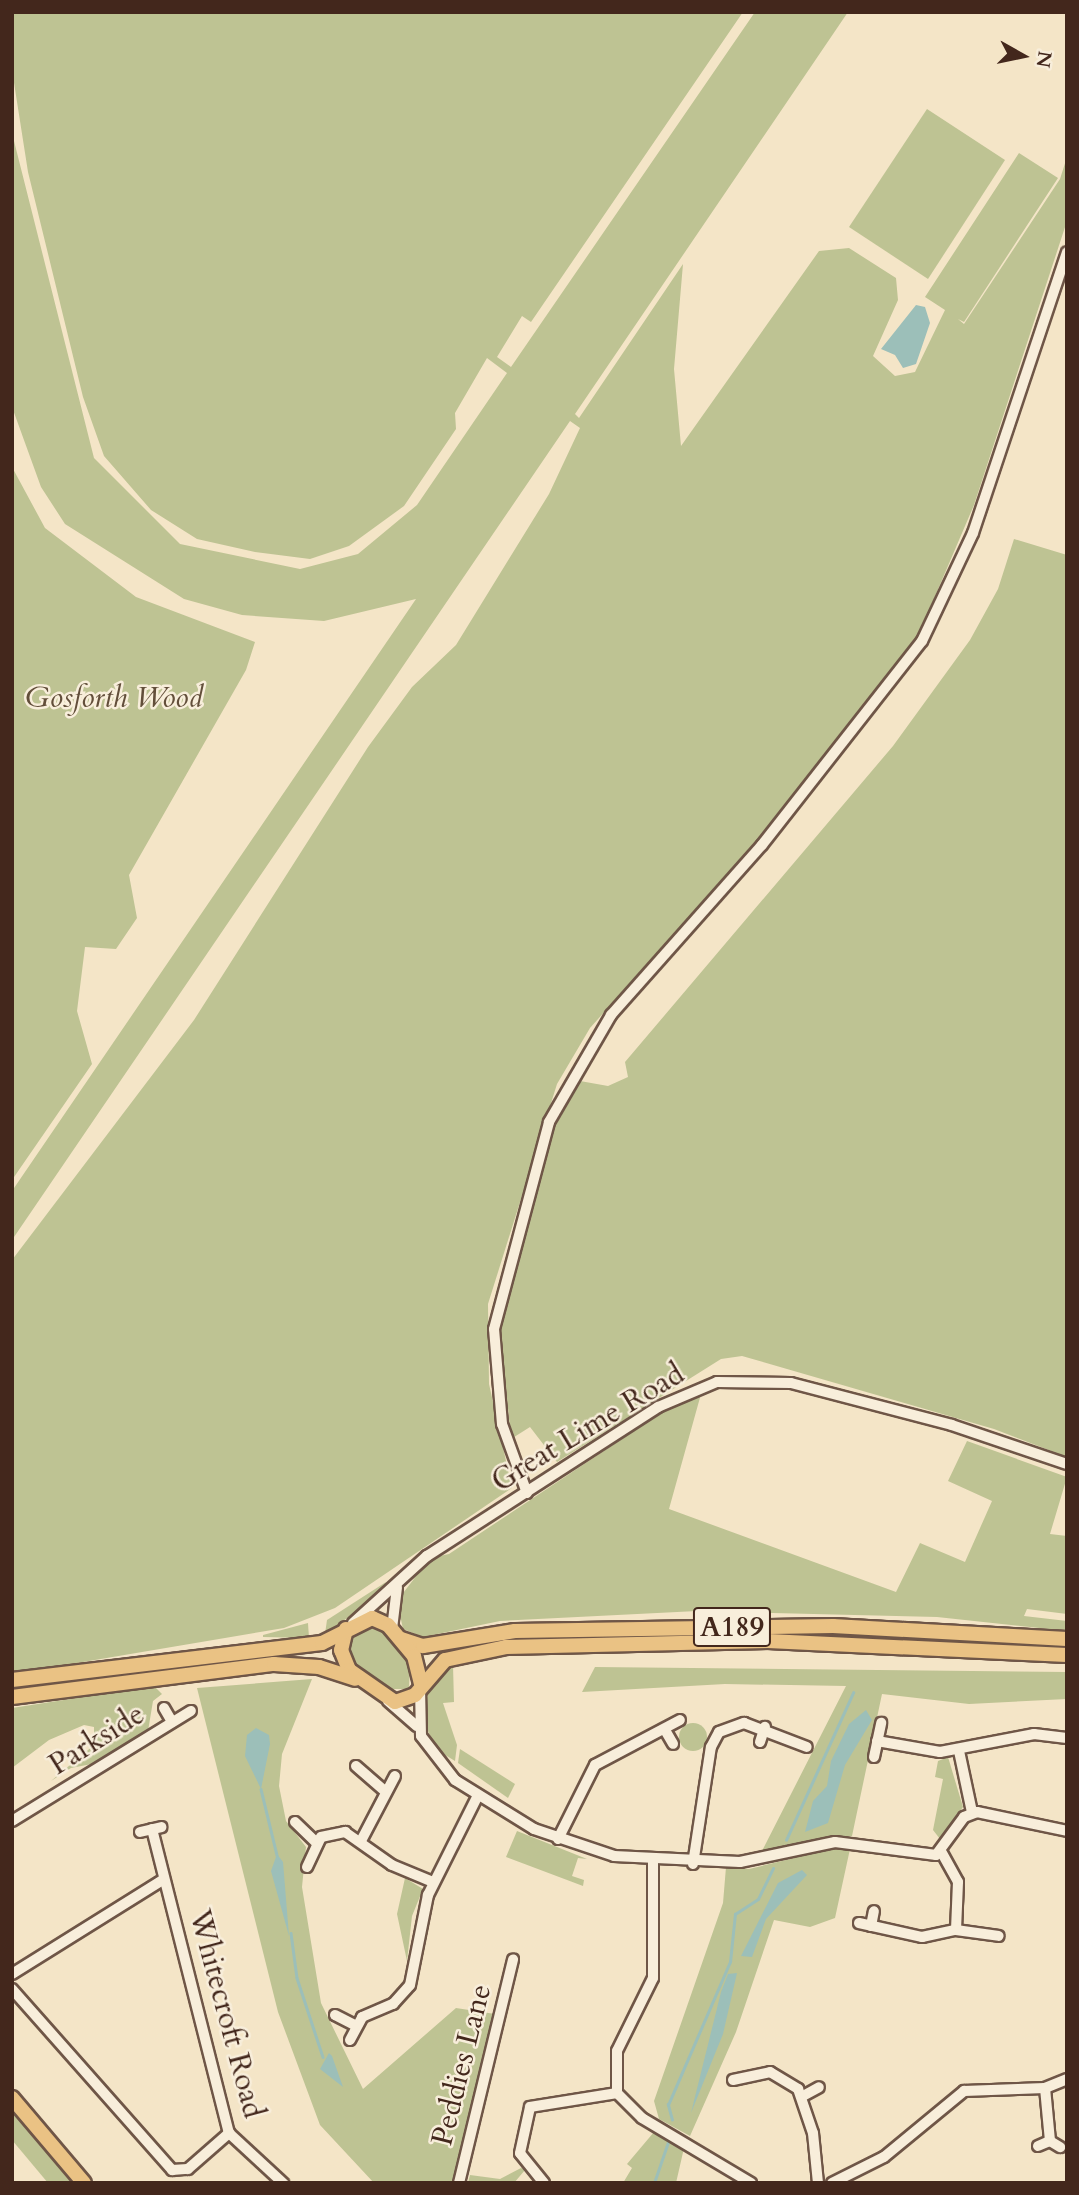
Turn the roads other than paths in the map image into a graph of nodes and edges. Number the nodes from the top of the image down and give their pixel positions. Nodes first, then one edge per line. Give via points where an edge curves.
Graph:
1 (1067, 252) edge
2 (1067, 1464) edge
3 (527, 1493) junction
4 (398, 1585) junction
5 (350, 1626) junction
6 (396, 1634) junction
7 (1067, 1639) edge
8 (1067, 1656) edge
9 (12, 1680) edge
10 (359, 1681) junction
11 (421, 1686) junction
12 (382, 1696) junction
13 (12, 1697) edge
14 (164, 1708) dead end
15 (191, 1711) dead end
16 (680, 1720) dead end
17 (172, 1722) junction
18 (881, 1723) dead end
19 (417, 1726) junction
20 (765, 1727) junction
21 (664, 1730) junction
22 (1067, 1738) edge
23 (877, 1741) junction
24 (760, 1742) dead end
25 (673, 1744) dead end
26 (807, 1747) dead end
27 (958, 1751) junction
28 (874, 1757) dead end
29 (356, 1766) dead end
30 (395, 1776) dead end
31 (384, 1790) junction
32 (477, 1797) junction
33 (972, 1812) junction
34 (12, 1821) edge
35 (295, 1822) dead end
36 (151, 1829) dead end
37 (1067, 1831) edge
38 (362, 1839) junction
39 (558, 1839) junction
40 (316, 1842) junction
41 (942, 1853) junction
42 (653, 1861) junction
43 (693, 1864) junction
44 (307, 1867) dead end
45 (164, 1879) junction
46 (433, 1882) junction
47 (874, 1911) dead end
48 (859, 1923) dead end
49 (871, 1926) junction
50 (956, 1930) junction
51 (999, 1936) dead end
52 (513, 1959) dead end
53 (12, 1974) edge
54 (12, 1989) edge
55 (335, 2015) dead end
56 (355, 2025) junction
57 (350, 2040) dead end
58 (737, 2072) dead end
59 (1067, 2079) edge
60 (819, 2087) dead end
61 (1045, 2088) junction
62 (617, 2093) junction
63 (803, 2096) junction
64 (12, 2098) edge
65 (229, 2133) junction
66 (1038, 2146) dead end
67 (83, 2183) edge
68 (283, 2183) edge
69 (459, 2183) edge
70 (544, 2183) edge
71 (751, 2183) edge
72 (818, 2183) edge
73 (832, 2183) edge

1 - 3 street via 973,533 922,641 762,845 611,1015 549,1122 494,1329 502,1424
2 - 3 street, Great Lime Road via 952,1425 791,1383 740,1378 672,1399
3 - 4 street, Great Lime Road via 426,1556
4 - 5 street, Great Lime Road
4 - 6 street
5 - 6 main road via 372,1618
5 - 9 main road via 322,1643
5 - 10 main road via 343,1658
6 - 7 main road, A189 via 423,1646 514,1631 834,1626
6 - 11 main road via 419,1665
8 - 11 main road, A189 via 768,1641 506,1647 453,1657
10 - 12 main road
10 - 13 main road via 319,1667 274,1664
11 - 12 main road via 403,1701
11 - 19 street
12 - 19 street
14 - 17 street, Parkside
15 - 17 street, Parkside
16 - 21 street
17 - 34 street, Parkside
18 - 23 street
19 - 32 street via 440,1765
20 - 24 street
20 - 26 street
20 - 43 street via 738,1722 714,1739
21 - 25 street
21 - 39 street via 595,1765
22 - 27 street via 1021,1735
23 - 27 street
23 - 28 street
27 - 33 street
29 - 31 street
30 - 31 street
31 - 38 street
32 - 39 street
32 - 46 street
33 - 37 street via 1025,1818
33 - 41 street
35 - 40 street
36 - 45 street, Whitecroft Road
38 - 40 street via 340,1832
38 - 46 street via 383,1860
39 - 42 street
40 - 44 street
41 - 43 street via 920,1856 835,1842 756,1861
41 - 50 street via 958,1882
42 - 43 street
42 - 62 street via 653,1978 617,2052
45 - 53 street
45 - 65 street, Whitecroft Road
46 - 56 street via 407,1990
47 - 49 street
48 - 49 street
49 - 50 street via 922,1937
50 - 51 street
52 - 69 street, Peddies Lane
54 - 65 street via 172,2170 188,2169
55 - 56 street
56 - 57 street
58 - 63 street via 782,2075
59 - 61 street
60 - 63 street
61 - 66 street via 1055,2144
61 - 73 street via 964,2091 884,2157
62 - 70 street via 530,2107 520,2153
62 - 71 street via 634,2113
63 - 72 street
64 - 67 main road
65 - 68 street, Whitecroft Road

